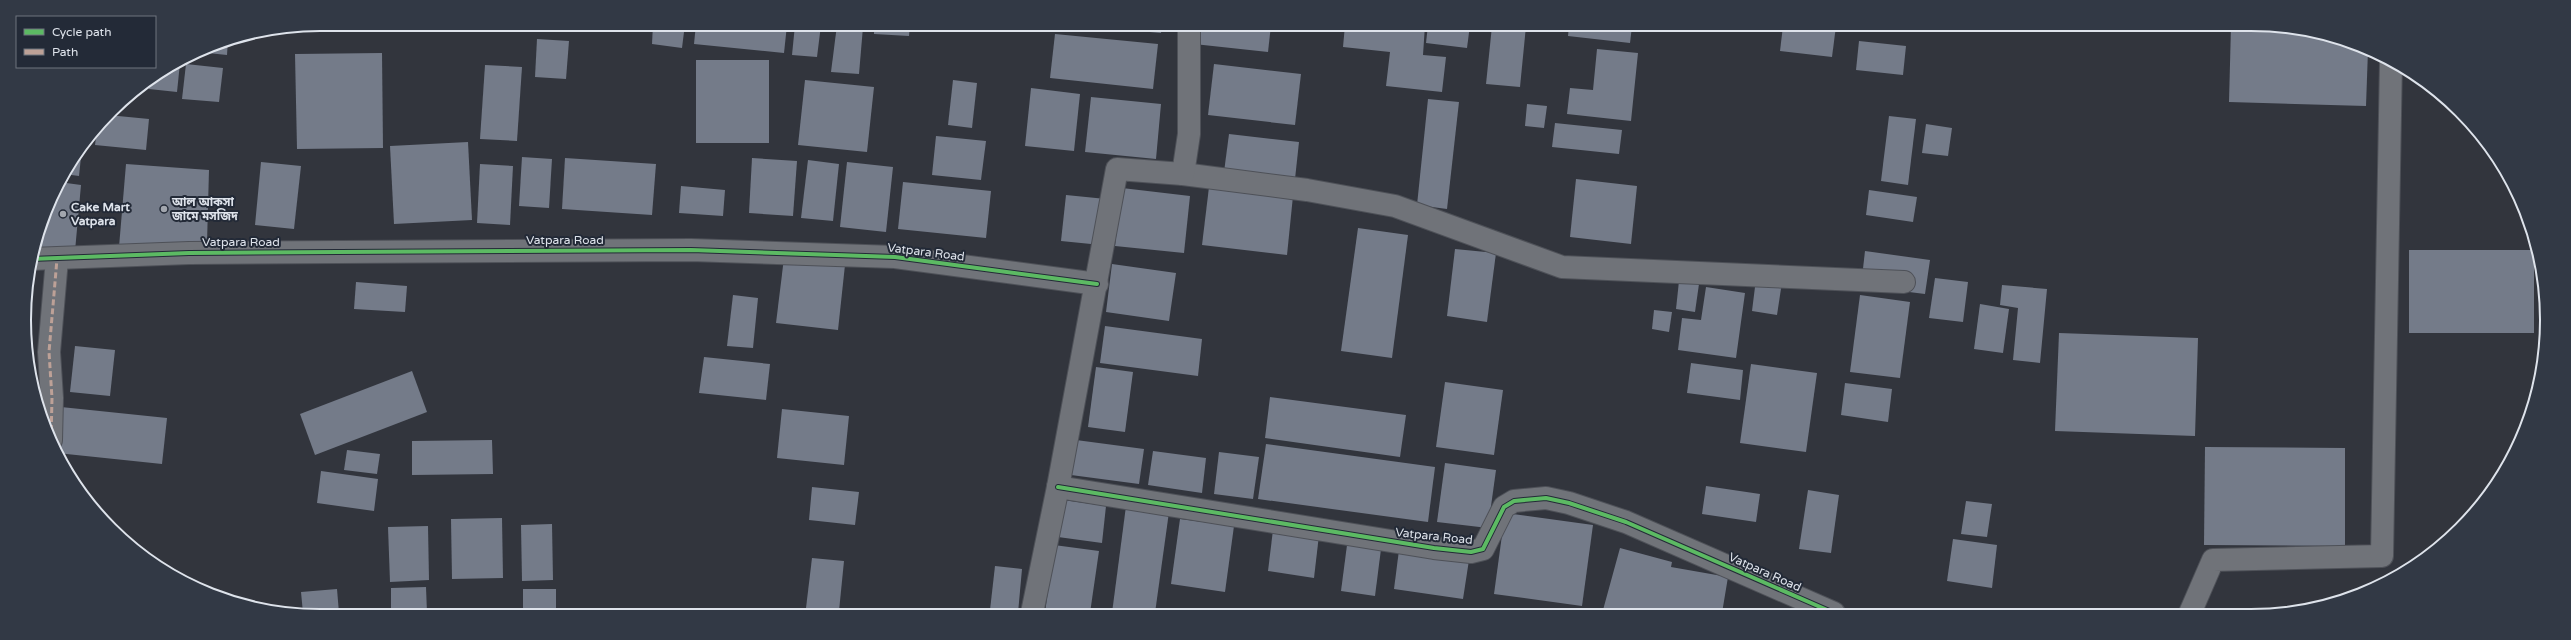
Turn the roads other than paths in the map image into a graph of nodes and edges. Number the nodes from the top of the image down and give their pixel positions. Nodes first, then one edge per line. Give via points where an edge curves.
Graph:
1 (1189, 31) edge
2 (2390, 67) edge
3 (1183, 174) junction
4 (38, 259) edge
5 (57, 259) junction
6 (1904, 282) dead end
7 (1097, 284) junction
8 (51, 427) edge
9 (1058, 487) junction
10 (1033, 609) edge
11 (1823, 609) edge
12 (2192, 609) edge

1 - 3 street via 1189,134
2 - 12 street via 2382,556 2213,560
3 - 6 street via 1307,190 1395,206 1562,267
3 - 7 street via 1117,169
4 - 5 street, Vatpara Road
5 - 7 street, Vatpara Road via 189,253 691,250 896,257
5 - 8 street via 49,352
7 - 9 street
9 - 10 street
9 - 11 street, Vatpara Road via 1471,552 1483,549 1504,507 1514,501 1546,498 1626,522

